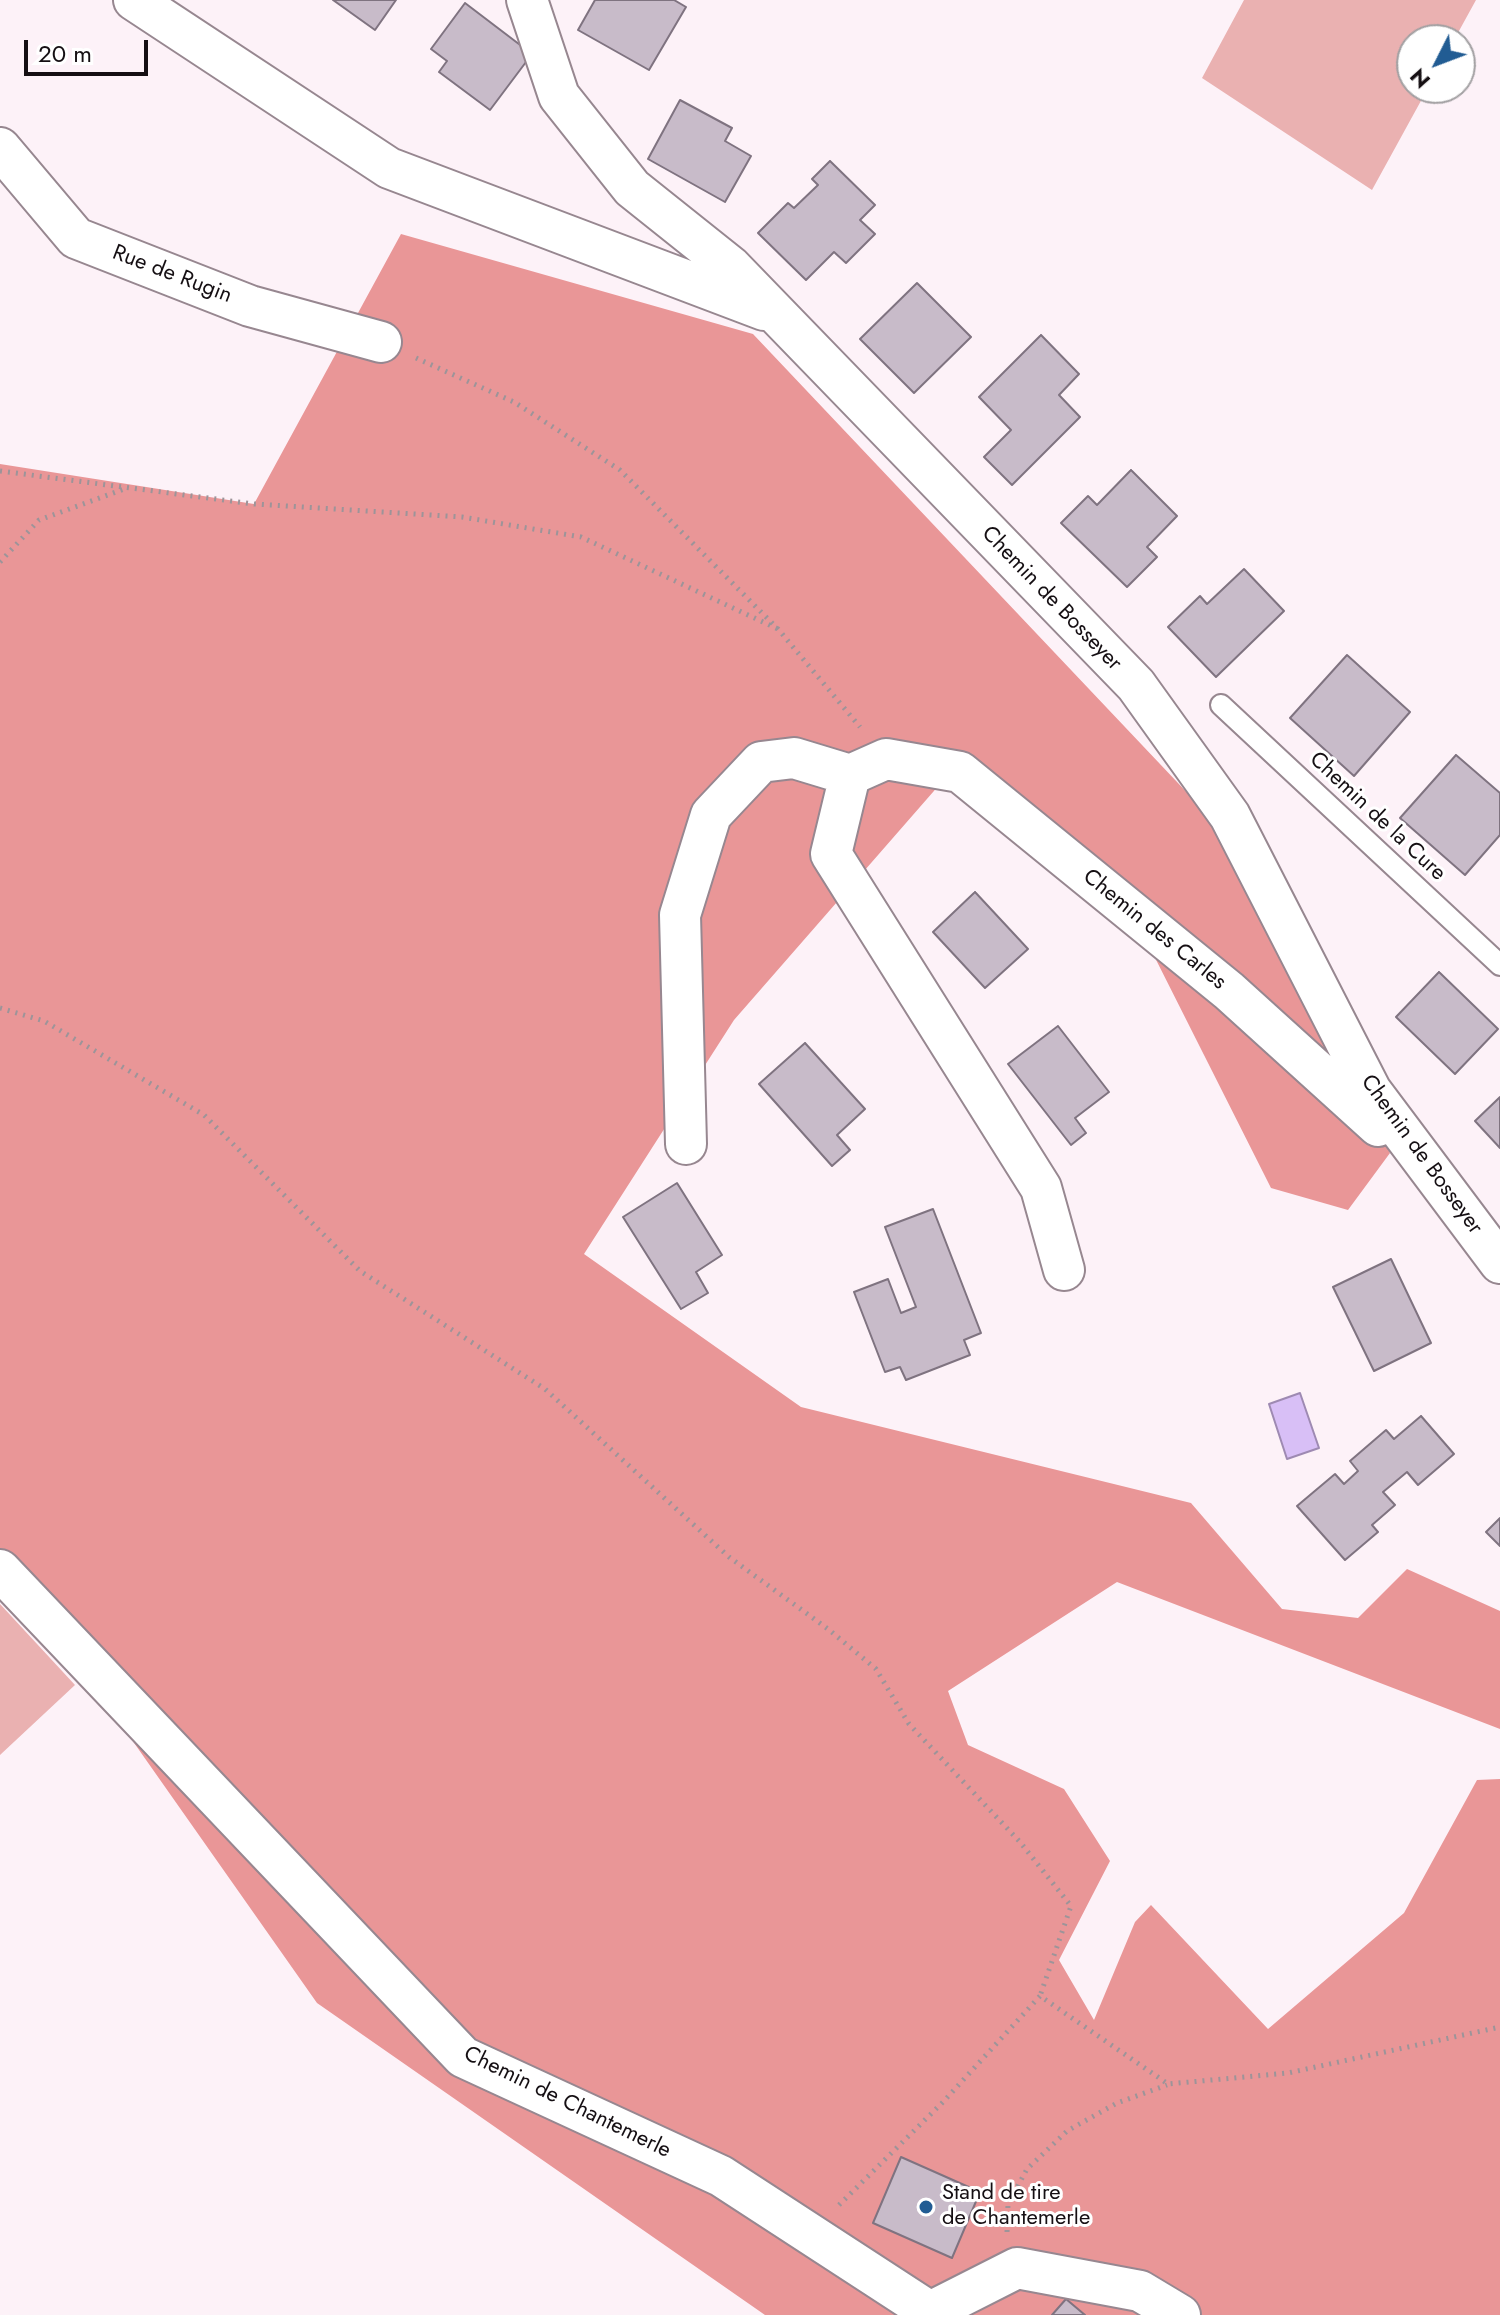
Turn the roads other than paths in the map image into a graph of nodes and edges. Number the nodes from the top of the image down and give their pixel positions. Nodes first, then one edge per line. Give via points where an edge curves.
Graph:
1 (134, 0) edge
2 (527, 0) edge
3 (0, 148) edge
4 (775, 315) junction
5 (381, 342) road end
6 (1221, 705) dead end
7 (850, 775) junction
8 (1500, 965) edge
9 (686, 1144) dead end
10 (1428, 1172) junction
11 (1500, 1263) edge
12 (1064, 1270) dead end
13 (0, 1570) edge
14 (1180, 2315) edge

1 - 4 street via 389,168
2 - 4 street, Chemin de Bosseyer via 559,96 613,165 632,188 731,267
3 - 5 street, Rue de Rugin via 76,238 250,306
4 - 10 street, Chemin de Bosseyer via 1136,685 1230,816 1371,1091
6 - 8 lane, Chemin de la Cure
7 - 9 street via 794,758 761,762 711,815 680,915
7 - 10 street, Chemin des Carles via 886,759 960,772 1229,991
7 - 12 street via 831,854 1041,1188
10 - 11 street, Chemin de Bosseyer
13 - 14 street, Chemin de Chantemerle via 463,2057 721,2176 930,2312 1017,2268 1140,2291

